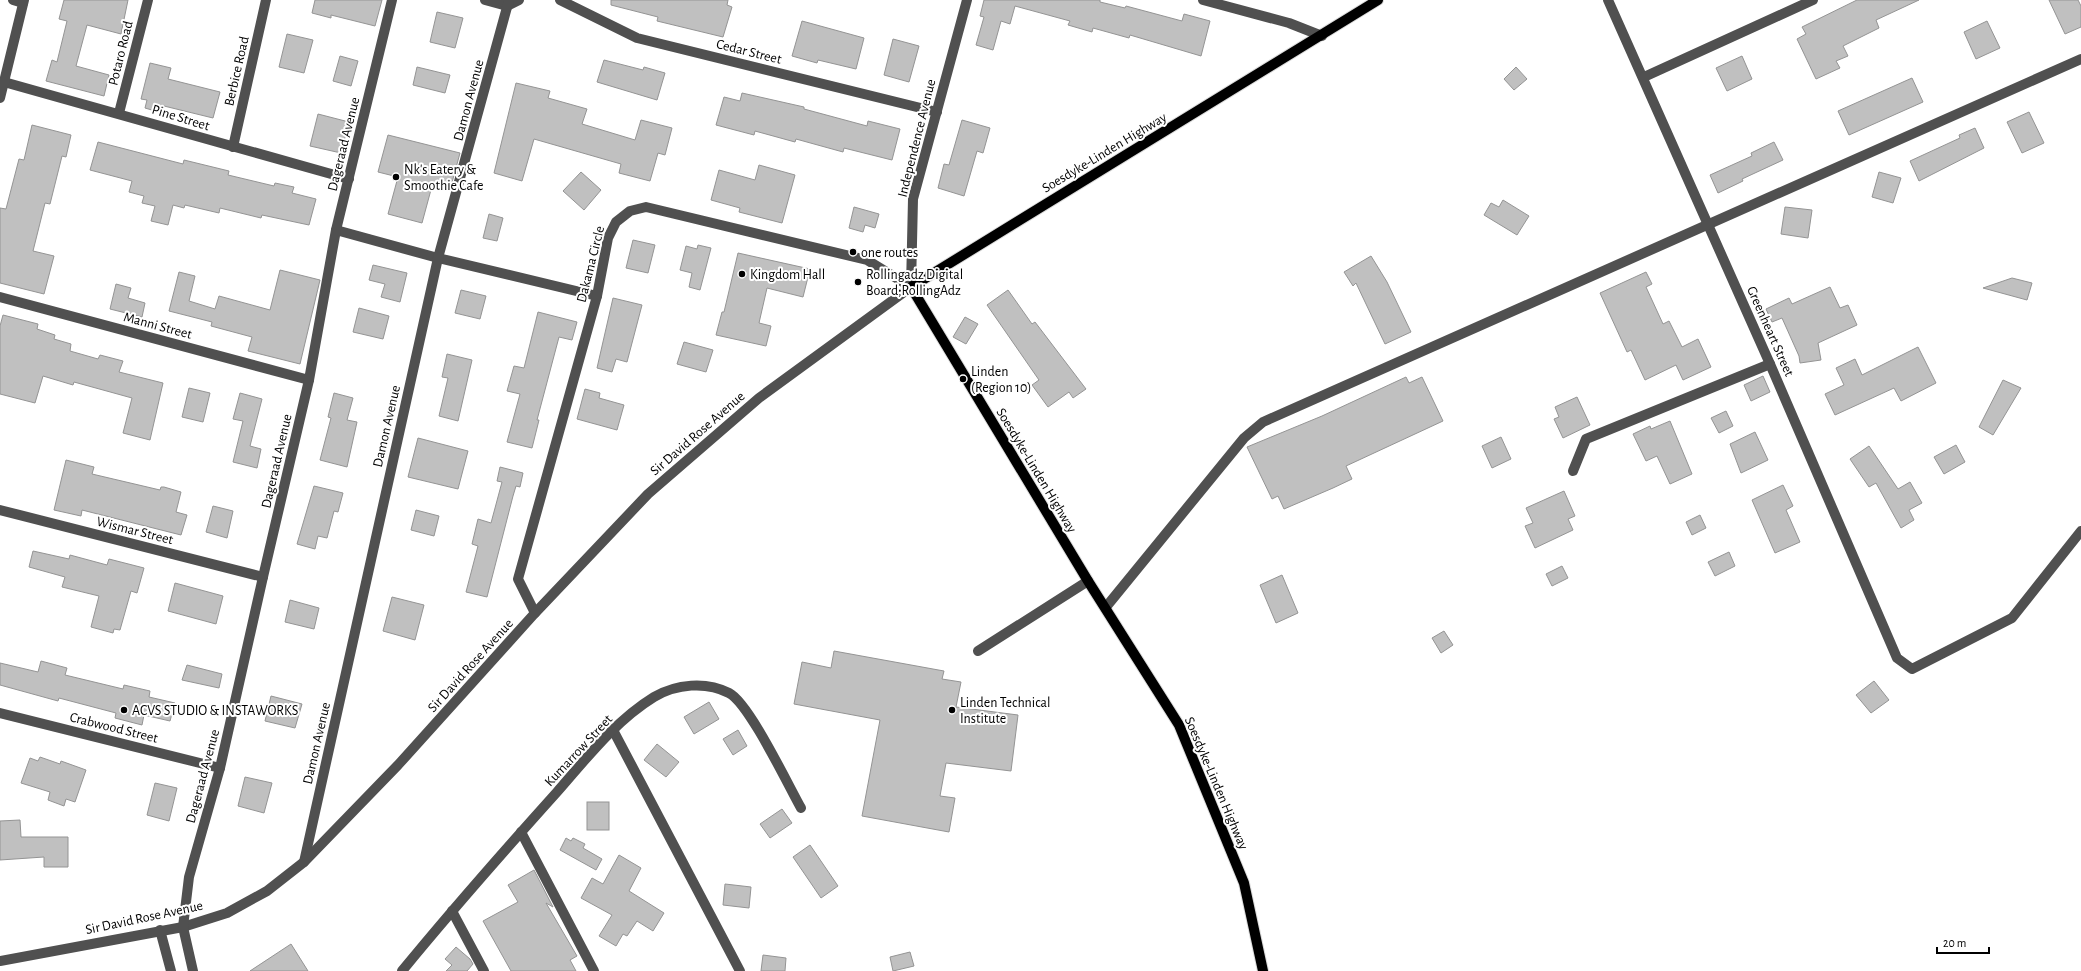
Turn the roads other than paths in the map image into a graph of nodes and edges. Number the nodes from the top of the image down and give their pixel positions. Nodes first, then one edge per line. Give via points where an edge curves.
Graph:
1 (13, 0) edge
2 (148, 0) edge
3 (266, 0) edge
4 (392, 0) edge
5 (485, 0) edge
6 (519, 0) edge
7 (560, 0) edge
8 (967, 0) edge
9 (1202, 0) edge
10 (1378, 0) edge
11 (1608, 0) edge
12 (1813, 0) edge
13 (24, 2) edge
14 (508, 3) edge
15 (1322, 36) junction
16 (2081, 59) edge
17 (1644, 77) junction
18 (4, 82) junction
19 (0, 98) edge
20 (937, 112) junction
21 (119, 113) junction
22 (233, 147) junction
23 (348, 179) junction
24 (1707, 224) junction
25 (336, 230) junction
26 (438, 258) junction
27 (911, 286) junction
28 (597, 296) junction
29 (0, 297) edge
30 (1770, 364) junction
31 (309, 380) junction
32 (1573, 471) dead end
33 (0, 510) edge
34 (2081, 531) edge
35 (263, 577) junction
36 (1088, 581) junction
37 (1106, 607) junction
38 (535, 613) junction
39 (978, 651) dead end
40 (0, 713) edge
41 (613, 730) junction
42 (220, 768) junction
43 (801, 808) dead end
44 (521, 832) junction
45 (304, 862) junction
46 (452, 911) junction
47 (183, 927) junction
48 (160, 930) junction
49 (0, 961) edge
50 (172, 971) edge
51 (192, 971) edge
52 (402, 971) edge
53 (484, 971) edge
54 (594, 971) edge
55 (740, 971) edge
56 (1263, 971) edge

1 - 13 street
2 - 21 street, Potaro Road
3 - 22 street, Berbice Road
4 - 23 street, Dageraad Avenue
5 - 14 street
6 - 14 street
7 - 20 street, Cedar Street via 637,38
8 - 20 street, Independence Avenue
9 - 15 street via 1289,23
10 - 15 main road, Soesdyke-Linden Highway
11 - 17 street, Greenheart Street
12 - 17 street
13 - 18 street
14 - 26 street, Damon Avenue
15 - 27 main road, Soesdyke-Linden Highway
16 - 24 street
17 - 24 street, Greenheart Street
18 - 19 street
18 - 21 street, Pine Street
20 - 27 street, Independence Avenue via 914,198
21 - 22 street, Pine Street
22 - 23 street, Pine Street
23 - 25 street, Dageraad Avenue
24 - 30 street, Greenheart Street
24 - 37 street via 1263,422 1244,438
25 - 26 street
25 - 31 street, Dageraad Avenue
26 - 28 street
26 - 45 street, Damon Avenue
27 - 28 street, Dakama Circle via 867,260 646,207 630,211 616,222 608,238
27 - 36 main road, Soesdyke-Linden Highway
27 - 38 street, Sir David Rose Avenue via 759,398 666,478
28 - 38 street, Dakama Circle via 518,579
29 - 31 street, Manni Street
30 - 32 street via 1586,439
30 - 34 street, Greenheart Street via 1897,658 1912,669 2012,618
31 - 35 street, Dageraad Avenue
33 - 35 street, Wismar Street
35 - 42 street, Dageraad Avenue
36 - 37 main road, Soesdyke-Linden Highway
36 - 39 street via 1007,630
37 - 56 main road, Soesdyke-Linden Highway via 1179,725 1244,883
38 - 45 street, Sir David Rose Avenue via 398,765
40 - 42 street, Crabwood Street
41 - 43 street, Kumarrow Street via 654,697 680,687 705,685 730,694 750,715
41 - 44 street, Kumarrow Street
41 - 55 street
42 - 47 street, Dageraad Avenue via 189,877
44 - 46 street, Kumarrow Street
44 - 54 street
45 - 47 street, Sir David Rose Avenue via 266,891 233,909
46 - 52 street, Kumarrow Street
46 - 53 street
47 - 48 street, Sir David Rose Avenue
47 - 51 street
48 - 49 street, Sir David Rose Avenue
48 - 50 street

